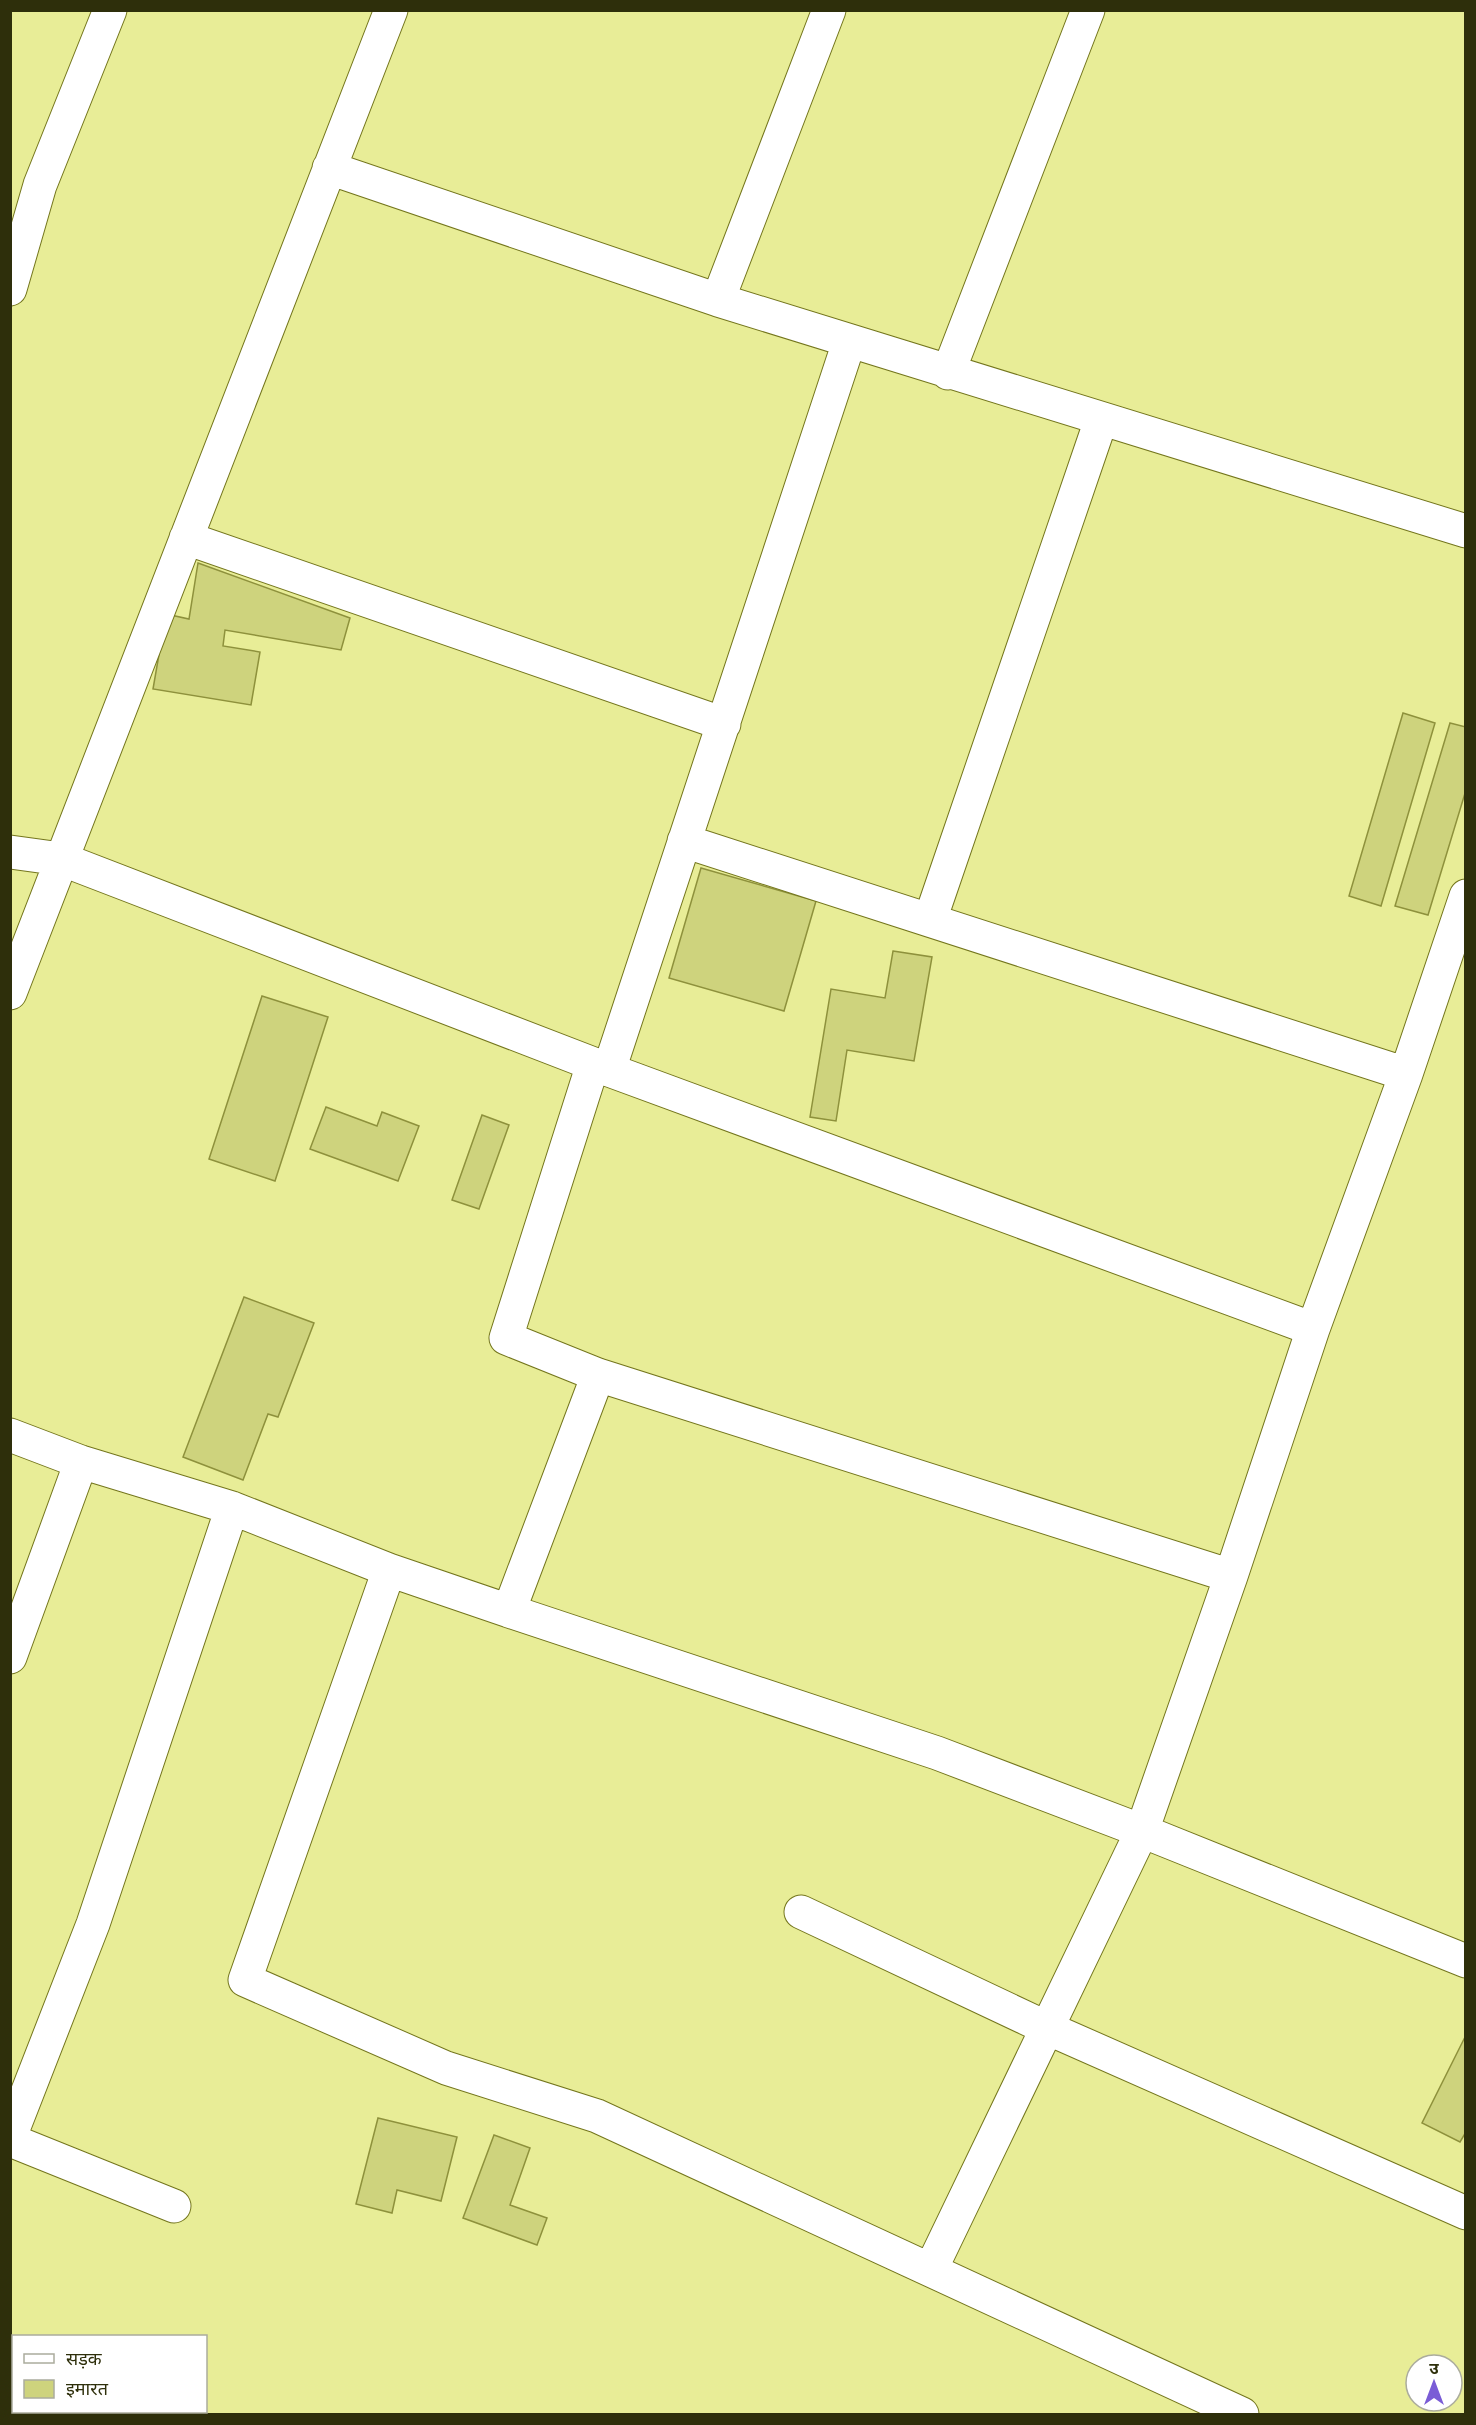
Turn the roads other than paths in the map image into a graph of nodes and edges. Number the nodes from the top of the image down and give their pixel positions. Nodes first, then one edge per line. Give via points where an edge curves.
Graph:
1 (110, 10) edge
2 (390, 10) edge
3 (829, 10) edge
4 (1088, 10) edge
5 (329, 168) junction
6 (10, 289) edge
7 (718, 300) junction
8 (849, 342) junction
9 (948, 373) junction
10 (1101, 420) junction
11 (1466, 531) edge
12 (186, 538) junction
13 (724, 724) junction
14 (684, 841) junction
15 (10, 852) edge
16 (61, 859) junction
17 (1466, 896) edge
18 (930, 920) junction
19 (10, 993) edge
20 (601, 1067) junction
21 (1406, 1074) junction
22 (1313, 1329) junction
23 (598, 1375) junction
24 (10, 1435) edge
25 (81, 1462) junction
26 (231, 1508) junction
27 (389, 1570) junction
28 (1231, 1576) junction
29 (509, 1611) junction
30 (10, 1657) edge
31 (1142, 1831) junction
32 (801, 1912) dead end
33 (1466, 1961) edge
34 (1047, 2028) junction
35 (10, 2139) edge
36 (174, 2206) dead end
37 (1466, 2213) edge
38 (931, 2269) junction
39 (1242, 2415) edge

1 - 6 street via 40,185
2 - 5 street
3 - 7 street
4 - 9 street
5 - 7 street
5 - 12 street
7 - 8 street
8 - 9 street
8 - 13 street
9 - 10 street
10 - 11 street
10 - 18 street
12 - 13 street
12 - 16 street
13 - 14 street
14 - 18 street
14 - 20 street
15 - 16 street
16 - 19 street
16 - 20 street
17 - 21 street
18 - 21 street
20 - 22 street
20 - 23 street via 506,1338
21 - 22 street
22 - 28 street
23 - 28 street
23 - 29 street
24 - 25 street
25 - 26 street
25 - 30 street
26 - 27 street
26 - 35 street via 93,1924
27 - 29 street
27 - 38 street via 245,1980 446,2068 597,2116
28 - 31 street
29 - 31 street via 938,1753
31 - 33 street
31 - 34 street
32 - 34 street
34 - 37 street
34 - 38 street
35 - 36 street
38 - 39 street

